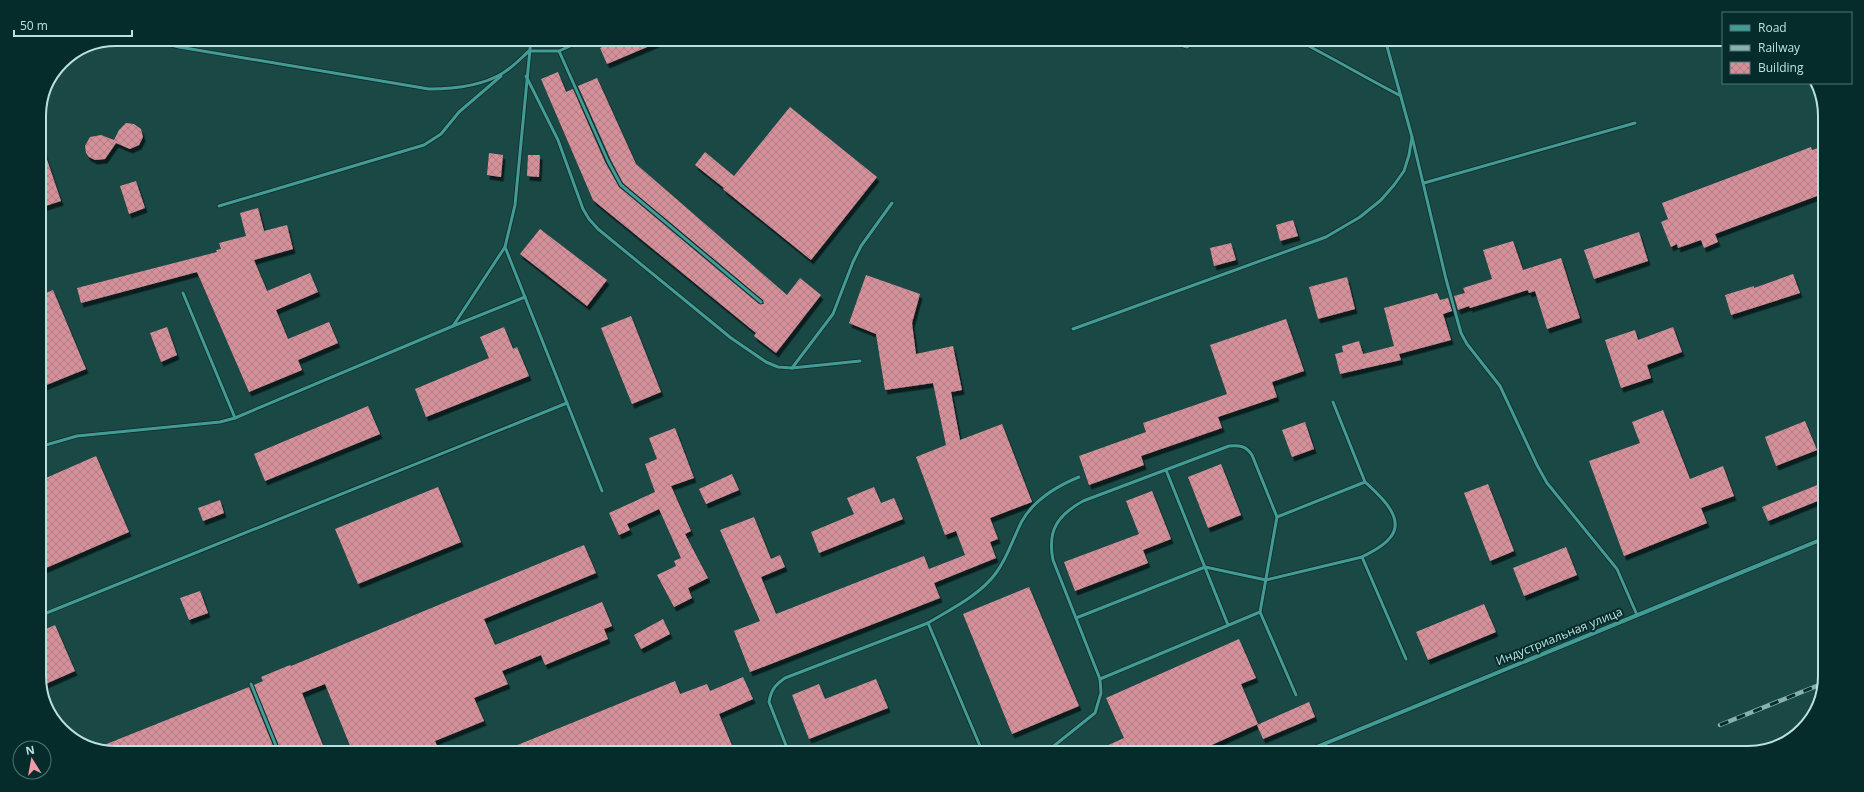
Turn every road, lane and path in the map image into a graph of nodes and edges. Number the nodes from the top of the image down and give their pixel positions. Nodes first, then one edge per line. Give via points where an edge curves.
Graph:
1 (178, 46) edge
2 (530, 46) edge
3 (570, 46) edge
4 (1309, 46) edge
5 (1387, 46) edge
6 (529, 51) junction
7 (559, 51) junction
8 (504, 73) junction
9 (526, 76) junction
10 (1401, 96) junction
11 (1635, 123) dead end
12 (1412, 137) junction
13 (1424, 183) junction
14 (892, 204) dead end
15 (219, 206) dead end
16 (505, 247) junction
17 (183, 293) dead end
18 (525, 297) junction
19 (761, 302) dead end
20 (453, 326) junction
21 (1073, 329) dead end
22 (860, 361) dead end
23 (792, 368) junction
24 (1333, 402) dead end
25 (567, 403) junction
26 (235, 418) junction
27 (46, 445) edge
28 (1166, 470) junction
29 (1079, 477) dead end
30 (1365, 482) junction
31 (602, 492) dead end
32 (1277, 517) junction
33 (1818, 541) edge
34 (1362, 557) junction
35 (1205, 567) junction
36 (1266, 580) junction
37 (1260, 612) junction
38 (46, 613) edge
39 (1637, 615) junction
40 (1076, 618) junction
41 (928, 624) junction
42 (1228, 626) junction
43 (1406, 659) dead end
44 (1100, 679) junction
45 (251, 684) dead end
46 (1296, 695) dead end
47 (276, 746) edge
48 (786, 746) edge
49 (980, 746) edge
50 (1054, 746) edge
51 (1319, 746) edge

1 - 8 lane via 429,89 472,85
2 - 6 lane
3 - 7 lane
4 - 10 lane
5 - 10 lane
6 - 7 lane
6 - 8 lane
6 - 9 lane
7 - 19 lane via 610,166 621,185
8 - 15 lane via 460,112 441,134 424,145
9 - 16 lane via 515,205
9 - 23 lane via 558,140 583,209 598,229 731,338 766,362 778,367
10 - 12 lane
11 - 13 lane
12 - 13 lane
12 - 21 lane via 1404,171 1381,200 1345,227 1319,239
13 - 39 lane via 1461,333 1500,386 1547,483 1617,569
14 - 23 lane via 861,246 833,314
16 - 18 lane
16 - 20 lane
17 - 26 lane
18 - 20 lane
18 - 25 lane
20 - 26 lane
22 - 23 lane
24 - 30 lane
25 - 31 lane
25 - 38 lane
26 - 27 lane via 210,424 77,436
28 - 32 lane via 1229,446 1247,448
28 - 35 lane
28 - 40 lane via 1084,501 1060,518 1052,534 1050,547
29 - 41 lane via 1053,489 1030,510 996,574
30 - 32 lane
30 - 34 lane via 1390,507 1395,527 1388,540
32 - 36 lane
33 - 39 street, Индустриальная улица
34 - 36 lane
34 - 43 lane
35 - 36 lane
35 - 40 lane
35 - 42 lane
36 - 37 lane
37 - 42 lane
37 - 46 lane
39 - 51 street, Индустриальная улица
40 - 44 lane
41 - 48 lane via 785,678 778,683 770,694 769,702
41 - 49 lane
42 - 44 lane
44 - 50 lane via 1101,693 1095,713
45 - 47 lane

